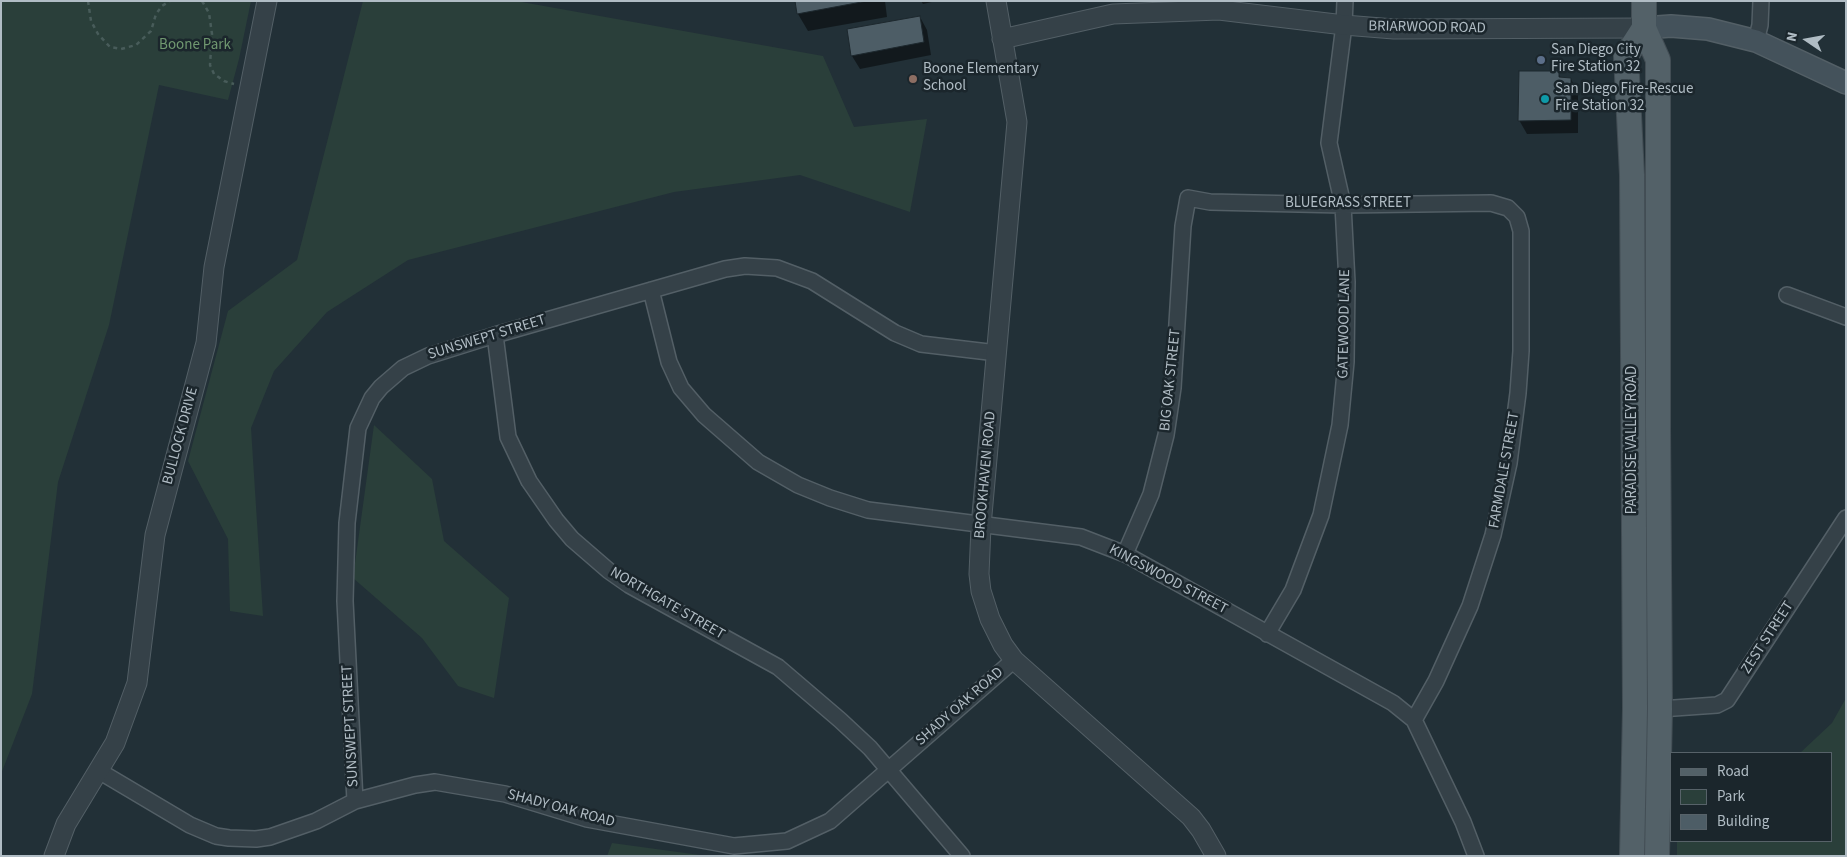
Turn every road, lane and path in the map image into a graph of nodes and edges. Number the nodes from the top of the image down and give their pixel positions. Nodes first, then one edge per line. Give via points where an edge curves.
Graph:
1 (88, 1) edge
2 (170, 1) edge
3 (202, 1) edge
4 (267, 1) edge
5 (996, 1) edge
6 (1344, 1) edge
7 (1644, 1) edge
8 (1761, 1) edge
9 (1344, 25) junction
10 (1644, 28) junction
11 (1002, 39) junction
12 (1756, 41) junction
13 (1846, 83) edge
14 (249, 88) junction
15 (1188, 198) joint
16 (1343, 205) junction
17 (1508, 208) joint
18 (651, 290) junction
19 (1787, 295) dead end
20 (1846, 317) edge
21 (494, 335) junction
22 (997, 353) junction
23 (1846, 518) edge
24 (981, 526) junction
25 (1125, 554) junction
26 (1268, 634) junction
27 (1014, 660) junction
28 (1660, 709) junction
29 (1414, 720) junction
30 (888, 771) junction
31 (99, 772) junction
32 (355, 801) junction
33 (961, 855) edge
34 (54, 856) edge
35 (1216, 856) edge
36 (1476, 856) edge
37 (1632, 856) edge
38 (1657, 856) edge

1 - 2 path via 91,21 98,34 110,47 121,49 141,41 151,31 156,14
3 - 14 path via 209,13 212,34 210,65 214,74 224,81
4 - 14 street, BULLOCK DRIVE
5 - 11 street, BROOKHAVEN ROAD
6 - 9 street, GATEWOOD LANE
7 - 10 main road, PARADISE VALLEY ROAD
8 - 12 street
9 - 10 street, BRIARWOOD ROAD via 1394,29
9 - 11 street, BRIARWOOD ROAD via 1219,10 1113,14
9 - 16 street, GATEWOOD LANE via 1329,143
10 - 12 main road, BRIARWOOD ROAD via 1708,29
10 - 28 main road, PARADISE VALLEY ROAD via 1658,60
10 - 37 main road, PARADISE VALLEY ROAD via 1626,56 1632,175 1635,709
11 - 22 street, BROOKHAVEN ROAD via 1017,122
12 - 13 main road, BRIARWOOD ROAD
14 - 31 street, BULLOCK DRIVE via 214,267 206,343 154,535 137,683 115,743
15 - 16 street, BLUEGRASS STREET via 1210,202
15 - 25 street, BIG OAK STREET via 1166,435 1151,494
16 - 17 street, BLUEGRASS STREET via 1491,203
16 - 26 street, GATEWOOD LANE via 1347,282 1346,362 1340,425 1322,515 1293,590
17 - 29 street, FARMDALE STREET via 1517,217 1521,230 1521,351 1509,463 1493,535 1470,606 1440,673
18 - 21 street, SUNSWEPT STREET
18 - 22 street, SUNSWEPT STREET via 725,269 745,266 777,268 812,281 895,333 921,344
18 - 24 street, KINGSWOOD STREET via 669,362 681,388 704,415 758,462 798,485 868,510
19 - 20 street
21 - 30 street, NORTHGATE STREET via 508,437 529,481 572,539 629,585 778,667 870,748
21 - 32 street, SUNSWEPT STREET via 428,356 403,368 372,398 358,428 347,523 345,601
22 - 24 street, BROOKHAVEN ROAD
23 - 28 street, ZEST STREET via 1727,700 1717,705
24 - 25 street, KINGSWOOD STREET via 1081,537
24 - 27 street, BROOKHAVEN ROAD via 981,591 990,619
25 - 26 street, KINGSWOOD STREET
26 - 29 street, KINGSWOOD STREET via 1393,704
27 - 30 street, SHADY OAK ROAD
27 - 35 street, BROOKHAVEN ROAD via 1191,817
28 - 38 main road, PARADISE VALLEY ROAD
29 - 36 street, KINGSWOOD STREET
30 - 32 street, SHADY OAK ROAD via 830,821 787,841 734,846 587,819 505,794 435,782 414,784
30 - 33 street, NORTHGATE STREET
31 - 32 street, SHADY OAK ROAD via 190,825 229,838 256,839 283,833
31 - 34 street, BULLOCK DRIVE via 66,824

